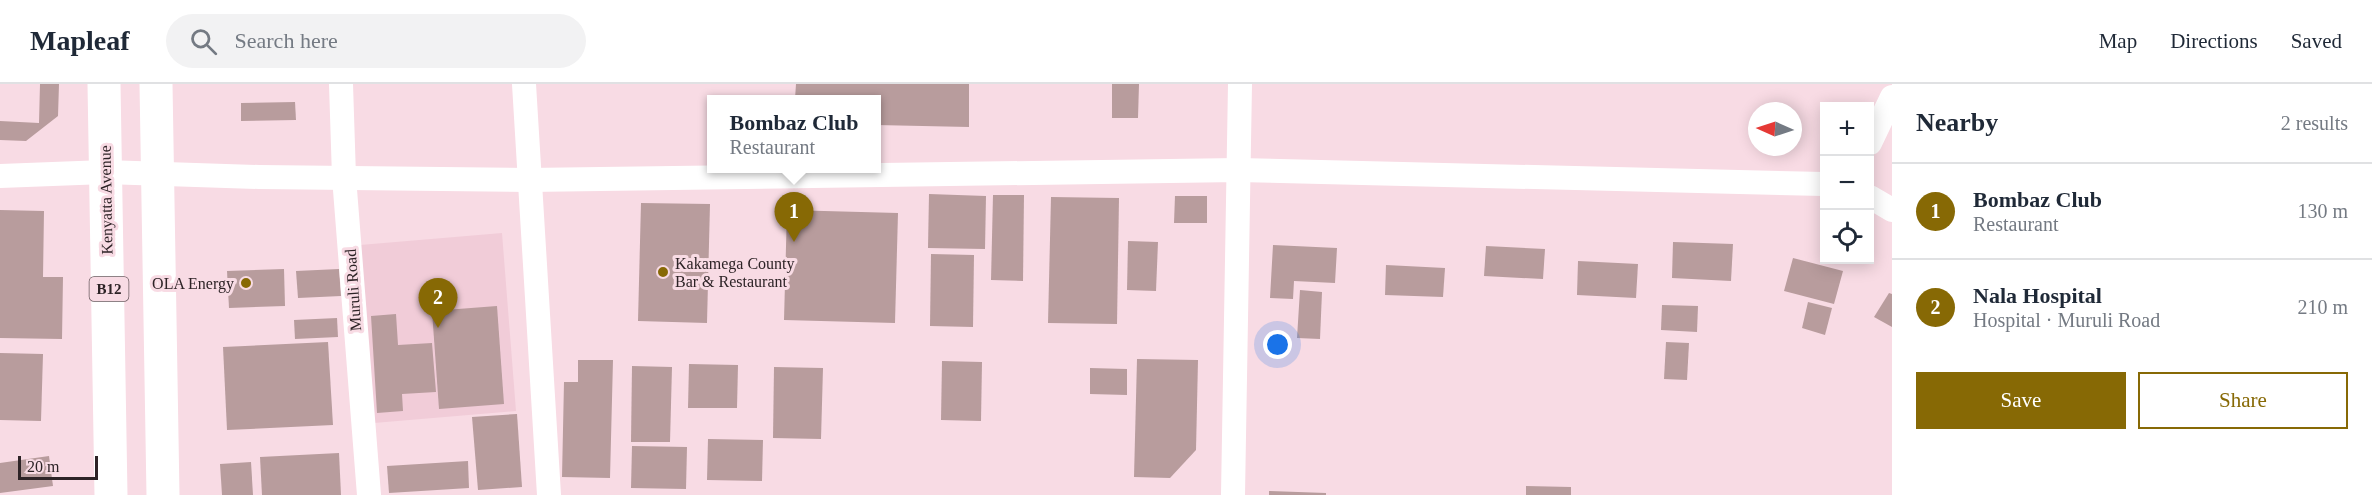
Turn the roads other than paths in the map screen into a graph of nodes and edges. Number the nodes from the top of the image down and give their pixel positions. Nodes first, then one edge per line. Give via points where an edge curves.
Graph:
1 (104, 84) edge
2 (156, 84) edge
3 (341, 84) edge
4 (524, 84) edge
5 (1240, 84) edge
6 (1892, 97) edge
7 (1874, 133) edge
8 (1238, 170) junction
9 (105, 172) junction
10 (158, 173) junction
11 (0, 176) edge
12 (344, 177) junction
13 (528, 180) junction
14 (1820, 184) edge
15 (1874, 199) edge
16 (1892, 210) edge
17 (162, 455) junction
18 (110, 458) junction
19 (111, 495) edge
20 (163, 495) edge
21 (369, 495) edge
22 (549, 495) edge
23 (1233, 495) edge

1 - 9 highway, Kenyatta Avenue / B12
2 - 10 highway
3 - 12 street, Muruli Road
4 - 13 street
5 - 8 street
6 - 7 street
8 - 13 street
8 - 14 street
8 - 23 street
9 - 10 street
9 - 11 street
9 - 18 highway, Kenyatta Avenue / B12
10 - 12 street
10 - 17 highway
12 - 13 street
12 - 21 street, Muruli Road
13 - 22 street
15 - 16 street
17 - 18 highway
17 - 20 highway
18 - 19 highway, Kenyatta Avenue / B12

